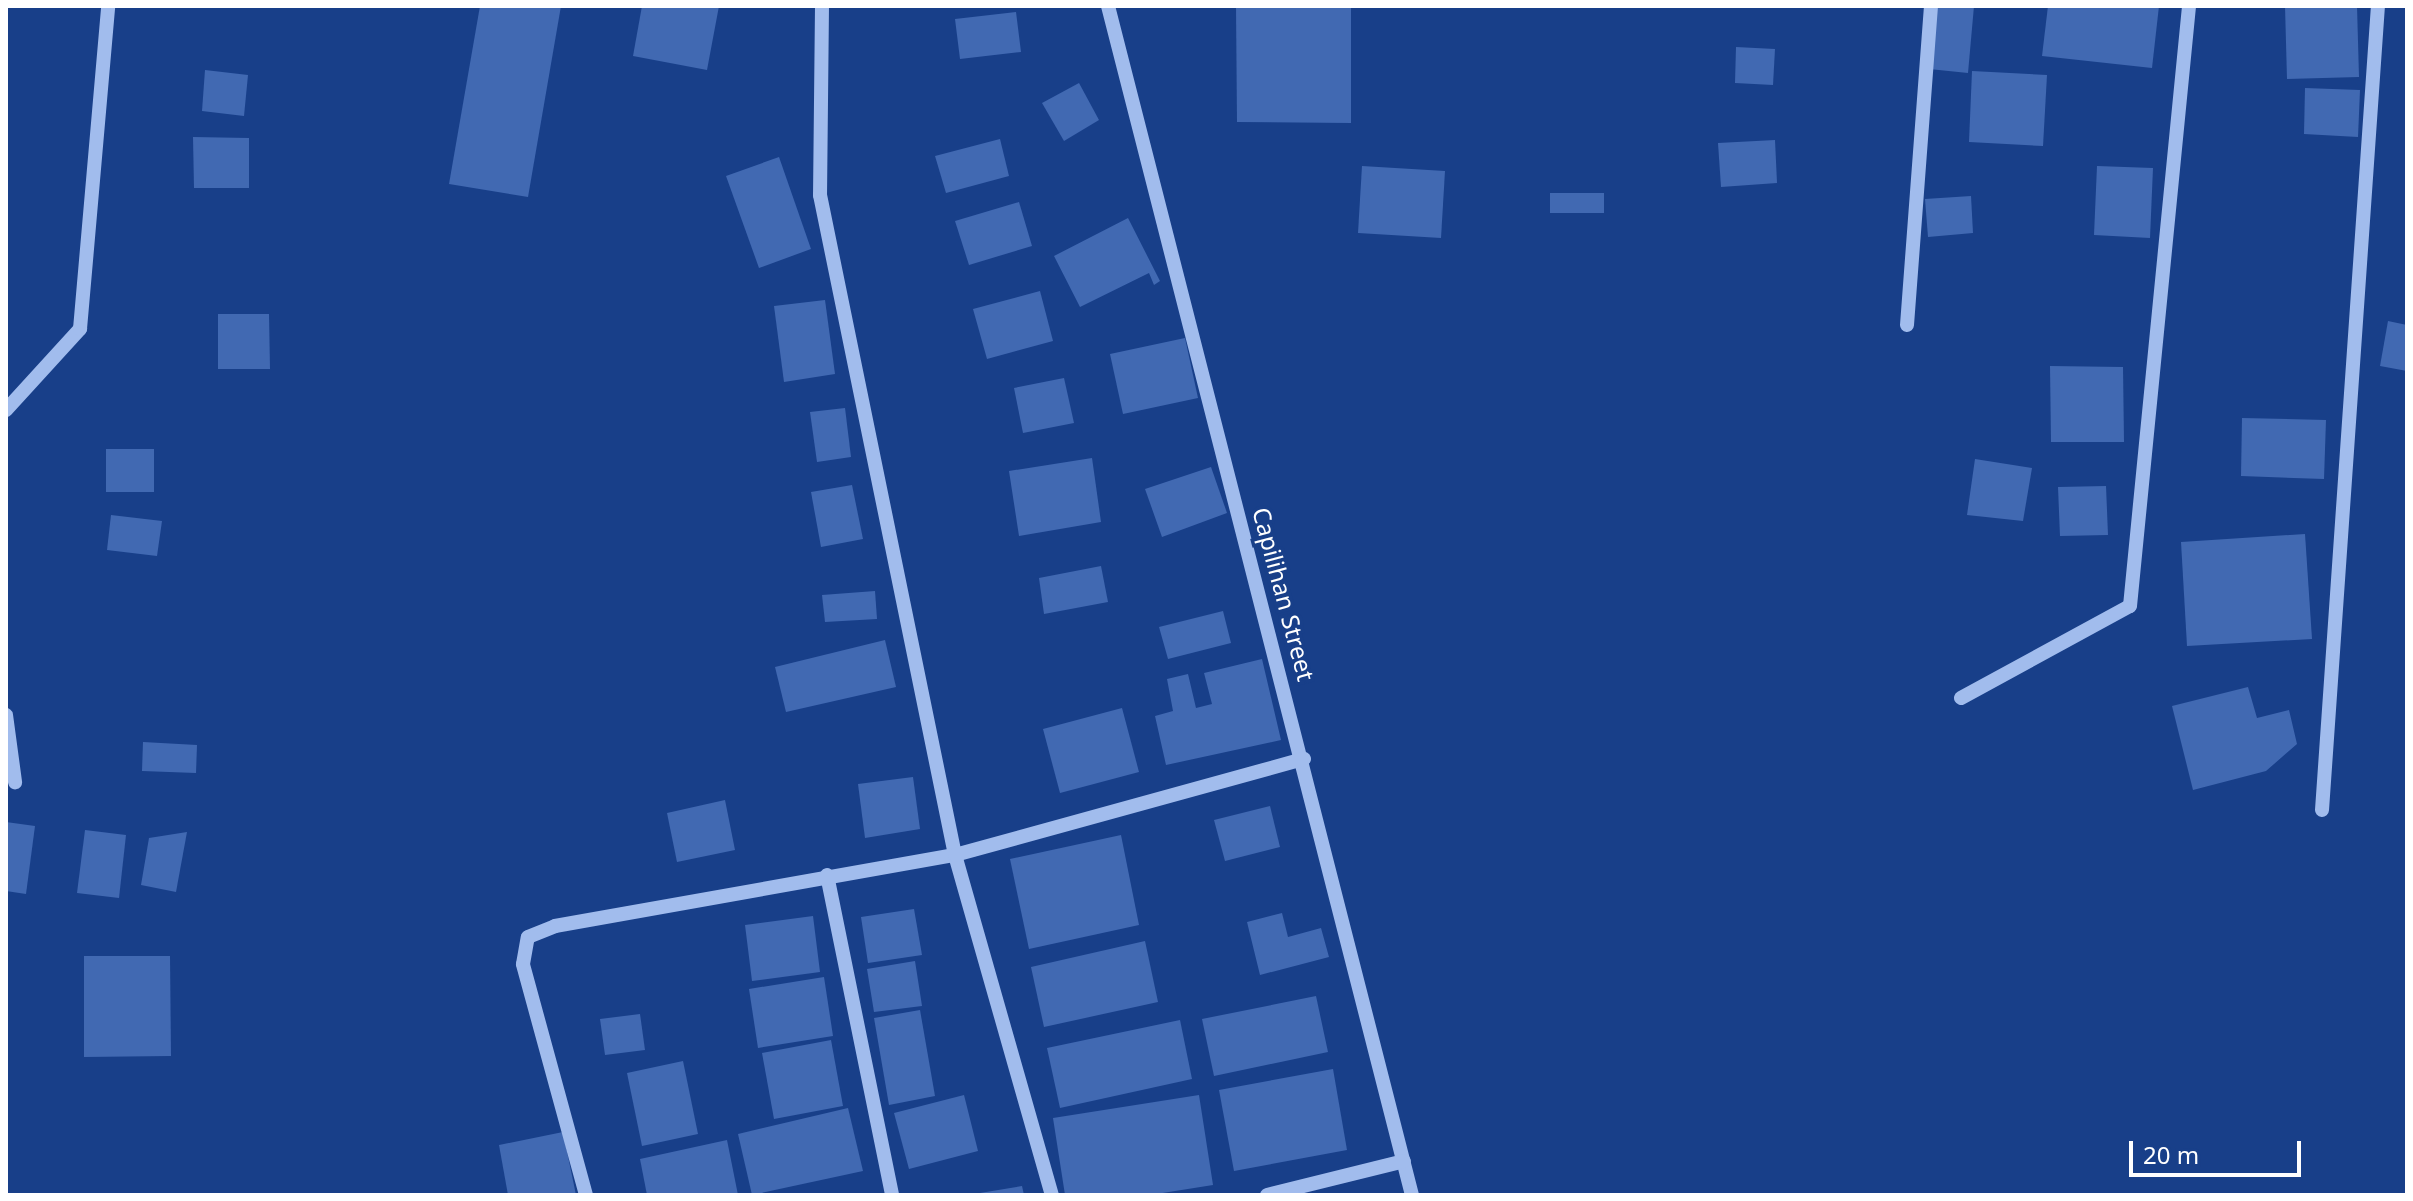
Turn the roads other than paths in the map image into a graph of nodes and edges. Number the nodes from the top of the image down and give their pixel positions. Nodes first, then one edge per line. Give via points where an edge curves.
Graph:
1 (108, 6) edge
2 (822, 6) edge
3 (1108, 6) edge
4 (1931, 6) edge
5 (2189, 6) edge
6 (2378, 6) edge
7 (1907, 325) dead end
8 (6, 410) edge
9 (1961, 698) dead end
10 (6, 715) edge
11 (1304, 759) junction
12 (15, 782) dead end
13 (2322, 810) dead end
14 (955, 855) junction
15 (827, 875) junction
16 (1404, 1161) junction
17 (586, 1195) edge
18 (892, 1195) edge
19 (1052, 1195) edge
20 (1267, 1195) edge
21 (1412, 1195) edge

1 - 8 street via 80,329
2 - 14 street via 820,195
3 - 11 street, Capilihan Street
4 - 7 street
5 - 9 street via 2130,606
6 - 13 street
10 - 12 street
11 - 14 street
11 - 16 street, Capilihan Street
14 - 15 street
14 - 19 street
15 - 17 street via 555,926 528,937 523,964
15 - 18 street
16 - 20 street
16 - 21 street, Capilihan Street

